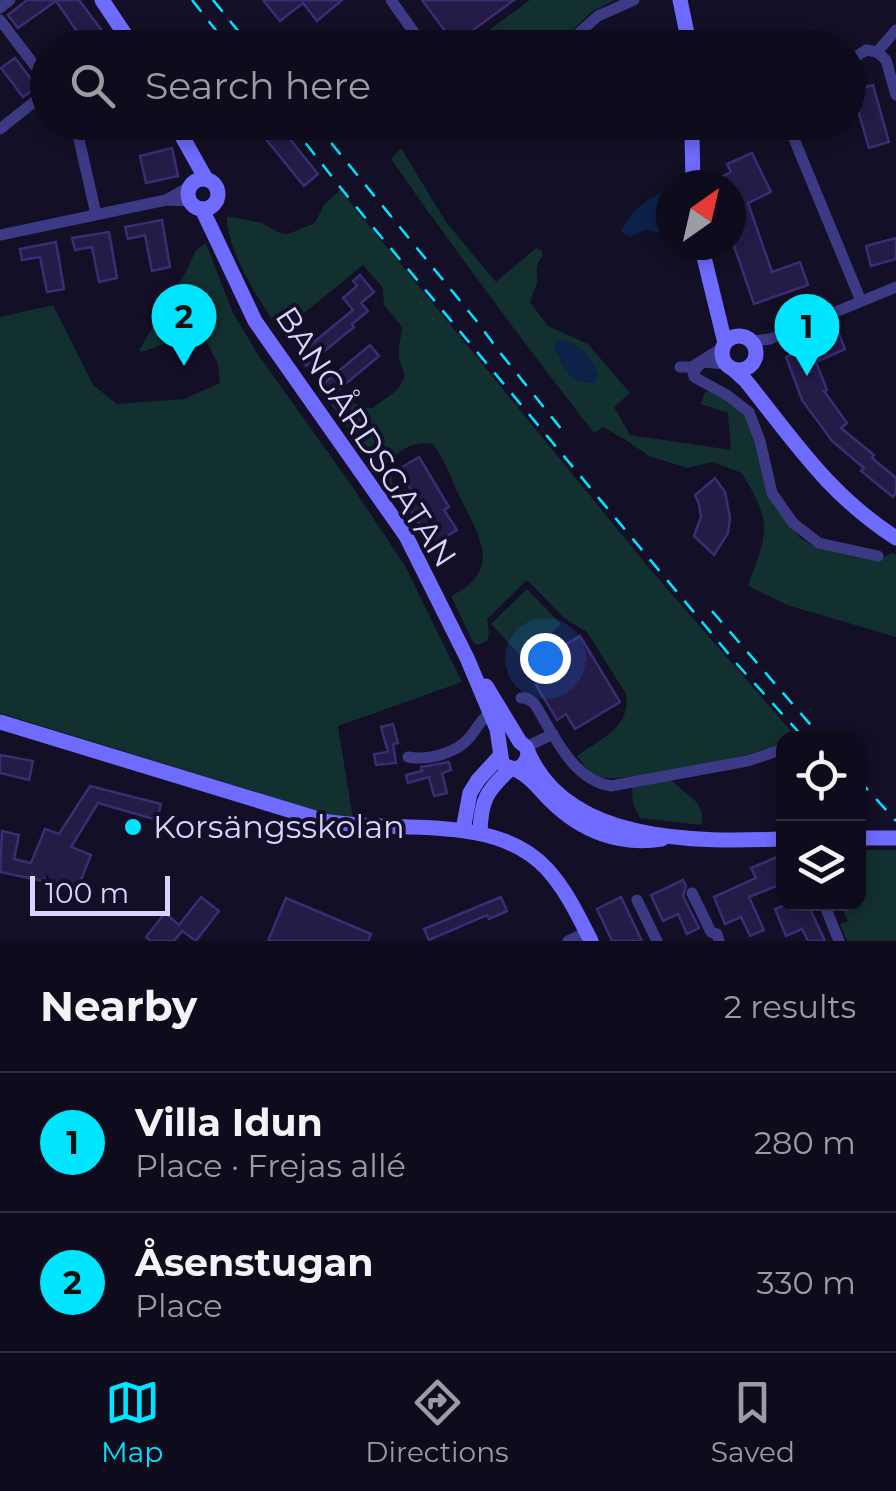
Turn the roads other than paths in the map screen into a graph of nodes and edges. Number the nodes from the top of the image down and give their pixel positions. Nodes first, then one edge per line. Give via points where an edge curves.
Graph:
1 (10, 0) edge
2 (102, 0) edge
3 (391, 0) edge
4 (634, 0) edge
5 (680, 0) edge
6 (0, 8) edge
7 (0, 20) edge
8 (122, 30) edge
9 (412, 30) edge
10 (582, 30) edge
11 (686, 30) edge
12 (896, 30) edge
13 (866, 50) edge
14 (877, 52) junction
15 (30, 59) edge
16 (896, 94) edge
17 (30, 106) edge
18 (0, 130) edge
19 (79, 140) edge
20 (182, 140) edge
21 (695, 140) edge
22 (794, 140) edge
23 (696, 170) edge
24 (199, 194) junction
25 (96, 214) junction
26 (0, 235) edge
27 (707, 260) edge
28 (709, 260) edge
29 (894, 291) edge
30 (861, 301) junction
31 (750, 349) junction
32 (726, 356) junction
33 (702, 362) junction
34 (680, 367) dead end
35 (764, 403) junction
36 (896, 538) edge
37 (878, 556) dead end
38 (468, 658) junction
39 (521, 698) dead end
40 (490, 712) junction
41 (0, 722) edge
42 (553, 734) junction
43 (525, 748) junction
44 (776, 752) edge
45 (408, 758) dead end
46 (506, 761) junction
47 (462, 830) junction
48 (480, 832) junction
49 (670, 838) junction
50 (866, 838) edge
51 (896, 838) edge
52 (776, 839) edge
53 (692, 893) dead end
54 (637, 900) dead end
55 (827, 911) edge
56 (589, 936) edge
57 (568, 941) edge
58 (657, 941) edge
59 (720, 941) edge
60 (839, 941) edge

1 - 6 street
2 - 8 main road
3 - 9 street
4 - 10 street
5 - 11 main road
7 - 15 street
12 - 14 street
13 - 14 street
14 - 16 street
17 - 18 street
19 - 25 street
20 - 24 main road, BANGÅRDSGATAN
21 - 23 main road
22 - 30 street
24 - 25 street
24 - 38 main road, BANGÅRDSGATAN via 255,320 406,536
25 - 26 street
27 - 32 main road
28 - 31 main road
29 - 30 street
30 - 31 street
31 - 32 main road via 731,337
31 - 32 main road via 745,369
31 - 35 main road
32 - 33 street
32 - 35 main road
33 - 34 street
33 - 37 street via 694,378 742,405 754,420 772,492 794,523 819,543
35 - 36 main road via 820,475
38 - 40 main road, BANGÅRDSGATAN
38 - 43 main road, BANGÅRDSGATAN
39 - 42 street via 534,703
40 - 45 street via 461,748
40 - 46 main road, BANGÅRDSGATAN
41 - 47 main road via 325,821
42 - 43 street
42 - 44 street via 586,776 611,786
43 - 46 main road via 522,767
43 - 46 main road via 506,743
43 - 49 main road, BANGÅRDSGATAN via 550,786 583,812
46 - 47 main road via 478,780
46 - 48 main road via 483,803
46 - 49 main road via 580,825 621,839
47 - 48 main road
48 - 56 main road via 536,858 569,897
49 - 52 main road
50 - 51 main road
53 - 59 street
54 - 58 street
55 - 60 street
56 - 57 street

